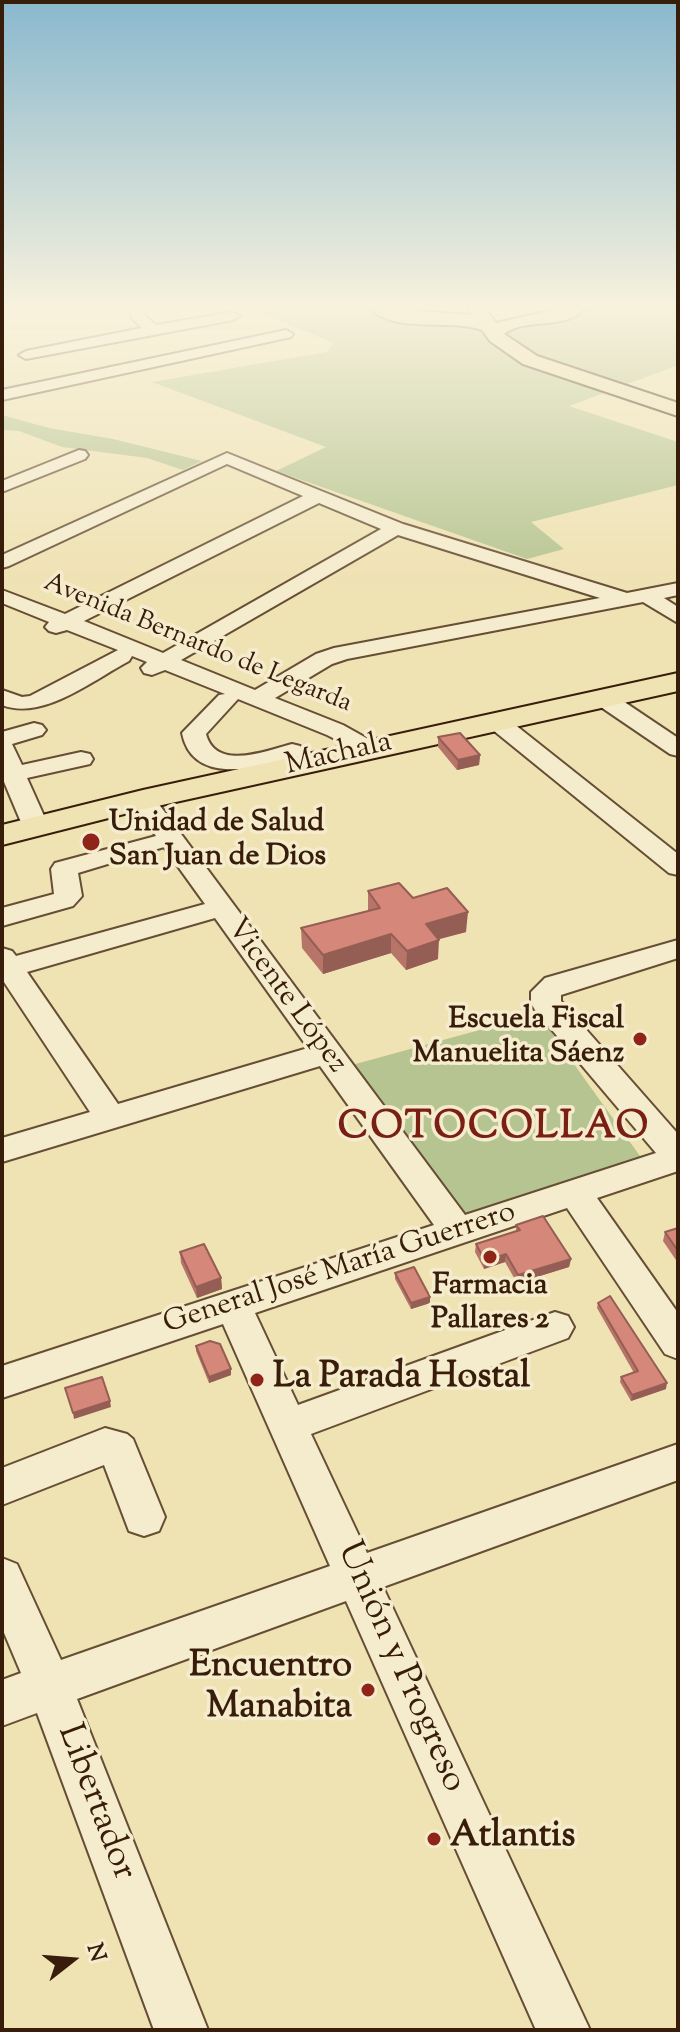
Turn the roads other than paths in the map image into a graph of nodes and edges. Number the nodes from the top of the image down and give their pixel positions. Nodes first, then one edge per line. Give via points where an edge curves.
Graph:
1 (653, 402) edge
2 (678, 410) edge
3 (79, 455) dead end
4 (2, 487) edge
5 (318, 496) junction
6 (396, 528) junction
7 (2, 562) edge
8 (678, 589) edge
9 (646, 594) junction
10 (2, 596) edge
11 (623, 598) junction
12 (2, 606) edge
13 (678, 617) edge
14 (61, 625) junction
15 (121, 656) junction
16 (157, 664) junction
17 (678, 682) edge
18 (2, 697) edge
19 (603, 698) junction
20 (256, 699) junction
21 (227, 700) junction
22 (496, 721) junction
23 (34, 730) dead end
24 (2, 739) edge
25 (2, 747) edge
26 (678, 749) edge
27 (292, 751) dead end
28 (356, 752) junction
29 (81, 759) dead end
30 (12, 774) junction
31 (143, 800) junction
32 (36, 827) junction
33 (2, 835) edge
34 (154, 843) dead end
35 (678, 867) edge
36 (221, 908) junction
37 (2, 917) edge
38 (678, 949) edge
39 (4, 964) edge
40 (326, 1053) junction
41 (111, 1118) junction
42 (2, 1150) edge
43 (678, 1157) edge
44 (575, 1192) junction
45 (458, 1231) junction
46 (233, 1306) junction
47 (555, 1327) dead end
48 (678, 1343) edge
49 (2, 1382) edge
50 (289, 1425) junction
51 (678, 1462) edge
52 (2, 1487) edge
53 (144, 1517) dead end
54 (357, 1575) junction
55 (2, 1578) edge
56 (49, 1685) junction
57 (2, 1703) edge
58 (181, 2030) edge
59 (563, 2030) edge

1 - 2 main road
3 - 4 street
5 - 6 street
5 - 7 street via 227,458
5 - 14 street
6 - 11 street
6 - 16 street
8 - 9 street
9 - 11 street
9 - 13 street
10 - 14 street, Avenida Bernardo de Legarda
11 - 20 street via 342,653
12 - 14 street, Avenida Bernardo de Legarda
14 - 15 street, Avenida Bernardo de Legarda
14 - 16 street, Avenida Bernardo de Legarda
15 - 16 street, Avenida Bernardo de Legarda
15 - 18 street via 36,702 20,704
16 - 20 street, Avenida Bernardo de Legarda
16 - 21 street, Avenida Bernardo de Legarda
17 - 19 main road, Machala
19 - 22 main road, Machala
19 - 26 street
20 - 28 street, Avenida Bernardo de Legarda via 335,730
21 - 27 street via 194,733 209,755 235,765
21 - 28 street, Avenida Bernardo de Legarda
22 - 28 main road, Machala
22 - 35 street
23 - 24 street
25 - 30 street
28 - 31 main road, Machala
29 - 30 street
30 - 32 street
31 - 32 main road, Machala
31 - 36 street, Vicente López
32 - 33 main road, Machala
34 - 37 street via 68,867 68,896 63,900
36 - 39 street
36 - 40 street, Vicente López
38 - 43 street via 546,992 546,1003
39 - 41 street
40 - 41 street
40 - 45 street, Vicente López
41 - 42 street
43 - 44 street, General José María Guerrero
44 - 45 street, General José María Guerrero
44 - 48 street
45 - 46 street, General José María Guerrero
46 - 49 street, General José María Guerrero
46 - 50 street, Unión y Progreso
47 - 50 street
50 - 54 street, Unión y Progreso
51 - 54 street
52 - 53 street via 113,1446
54 - 56 street
54 - 59 street, Unión y Progreso
55 - 56 street, Libertador
56 - 57 street
56 - 58 street, Libertador

